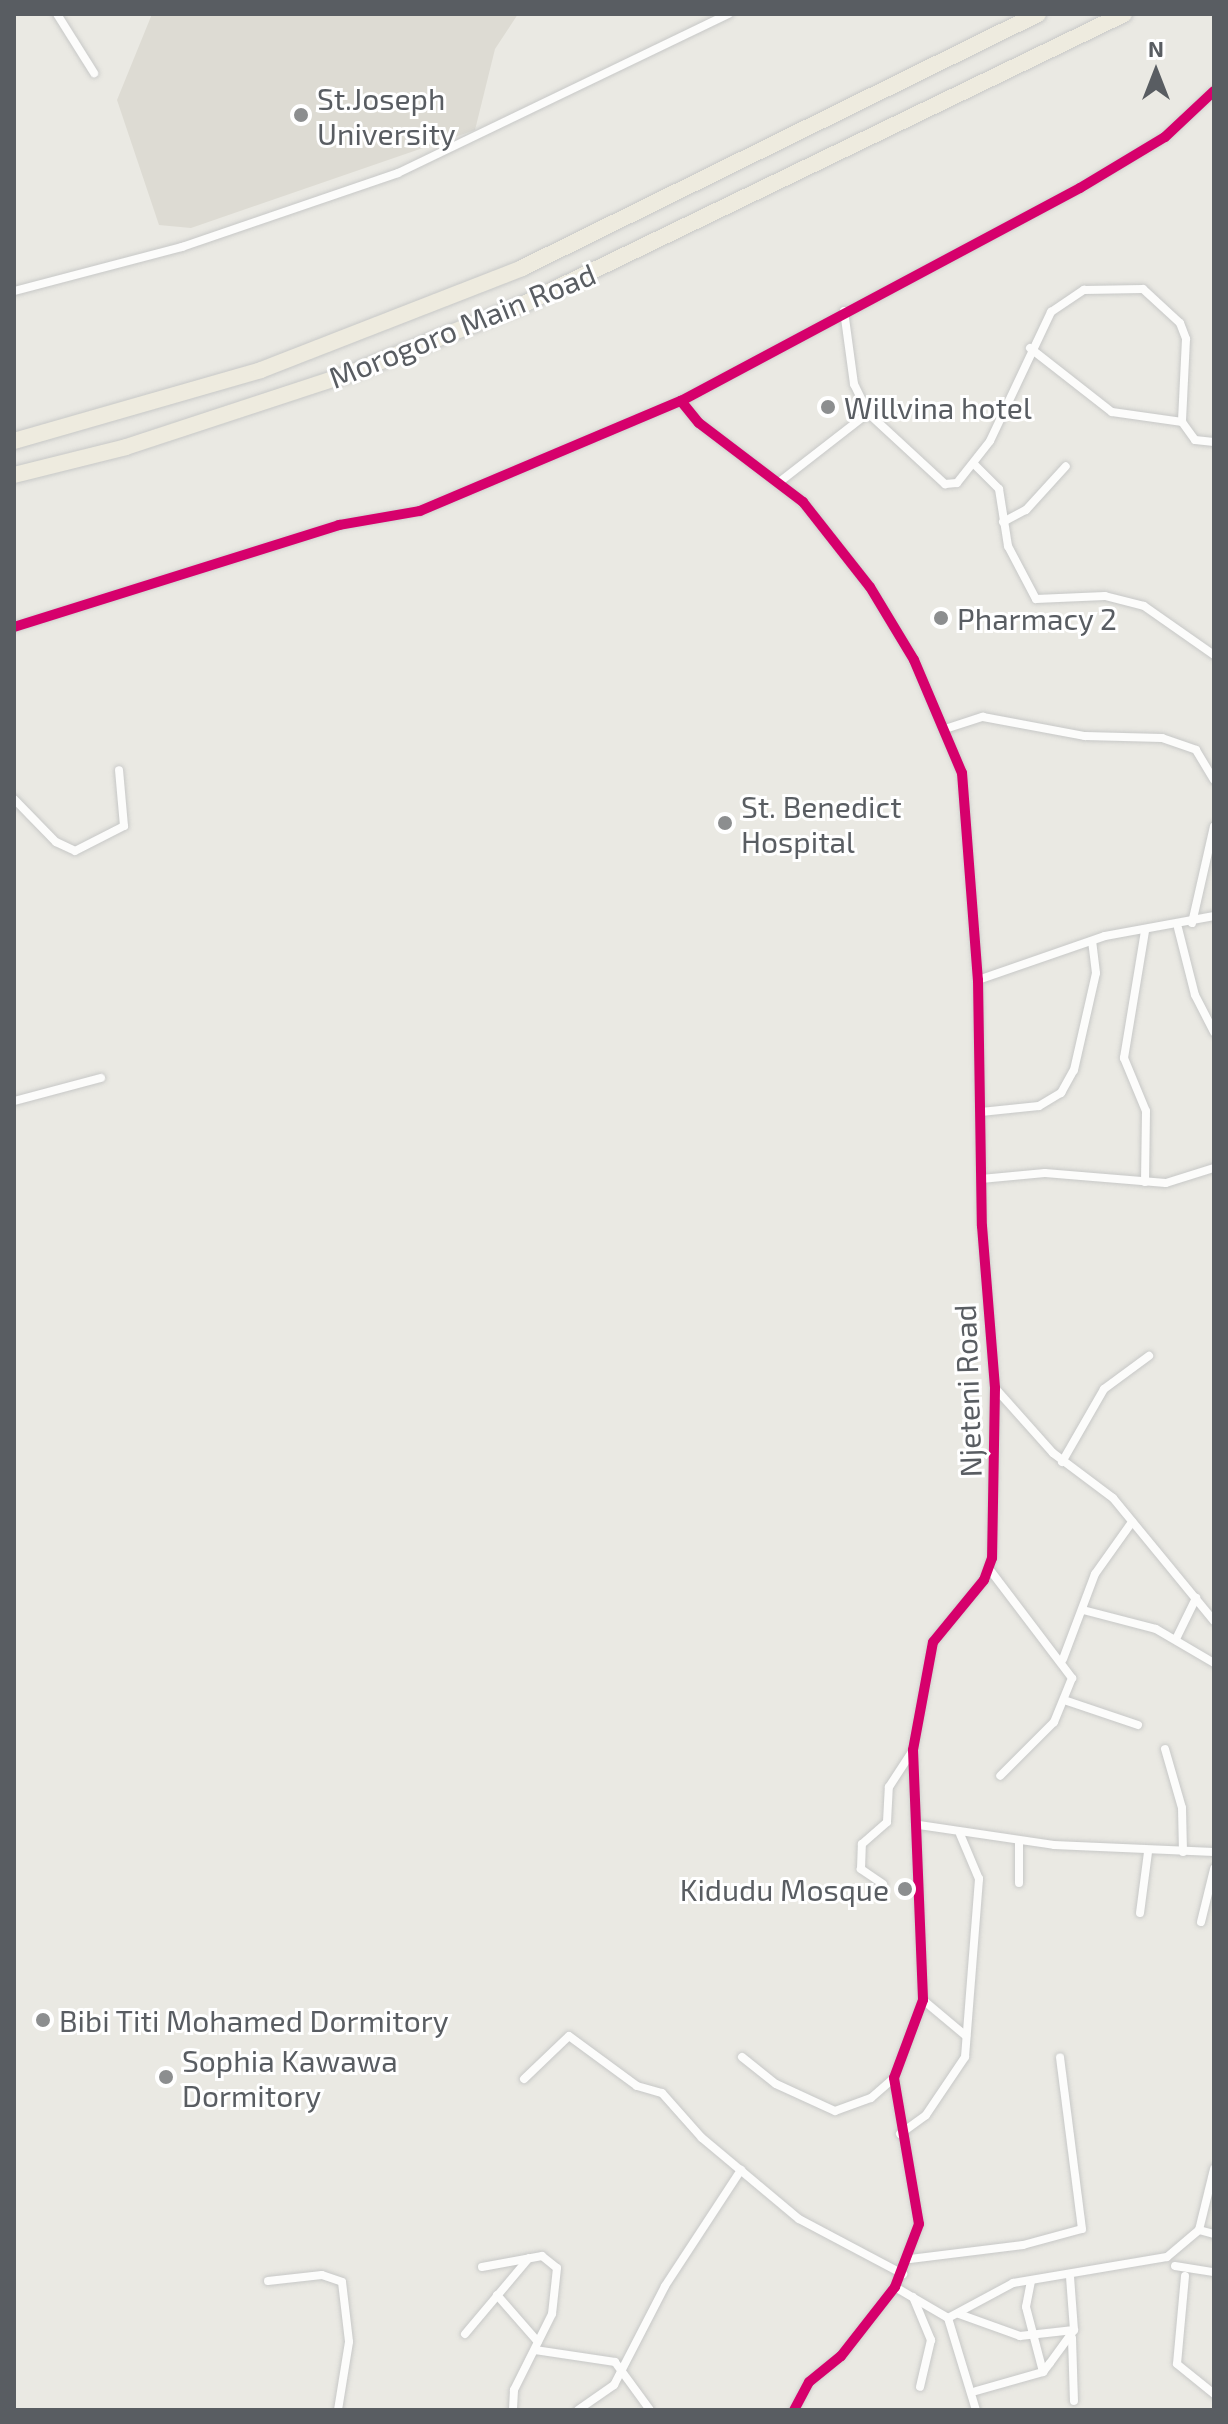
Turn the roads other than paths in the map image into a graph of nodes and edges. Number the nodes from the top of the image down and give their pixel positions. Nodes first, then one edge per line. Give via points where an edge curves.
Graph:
1 (57, 14) edge
2 (729, 14) edge
3 (1038, 14) edge
4 (1124, 14) edge
5 (94, 73) dead end
6 (1214, 91) edge
7 (14, 291) edge
8 (844, 311) junction
9 (1030, 348) junction
10 (681, 401) junction
11 (868, 413) junction
12 (1182, 422) junction
13 (14, 441) edge
14 (1214, 442) edge
15 (975, 465) junction
16 (1066, 466) dead end
17 (14, 475) edge
18 (782, 480) junction
19 (1003, 522) junction
20 (14, 627) edge
21 (1214, 655) edge
22 (945, 729) junction
23 (119, 770) dead end
24 (1214, 780) edge
25 (14, 799) edge
26 (1214, 826) edge
27 (1214, 916) edge
28 (1192, 923) junction
29 (1178, 928) junction
30 (1145, 931) junction
31 (1092, 942) junction
32 (978, 980) junction
33 (1214, 1032) edge
34 (101, 1078) dead end
35 (14, 1101) edge
36 (981, 1112) junction
37 (1214, 1168) edge
38 (981, 1179) junction
39 (1145, 1182) junction
40 (1149, 1356) dead end
41 (995, 1388) junction
42 (1062, 1462) junction
43 (1132, 1522) junction
44 (990, 1570) junction
45 (1196, 1598) junction
46 (1083, 1610) junction
47 (1214, 1621) edge
48 (1176, 1639) junction
49 (1063, 1659) junction
50 (1214, 1663) edge
51 (1067, 1701) junction
52 (1138, 1725) dead end
53 (1165, 1749) dead end
54 (913, 1750) junction
55 (1000, 1776) dead end
56 (919, 1825) junction
57 (960, 1834) junction
58 (1019, 1842) junction
59 (1148, 1852) junction
60 (1183, 1852) junction
61 (1214, 1852) edge
62 (1214, 1869) edge
63 (1019, 1883) dead end
64 (883, 1884) dead end
65 (1140, 1913) dead end
66 (1201, 1922) dead end
67 (923, 2000) junction
68 (966, 2036) junction
69 (742, 2057) dead end
70 (1060, 2057) dead end
71 (894, 2078) junction
72 (524, 2079) dead end
73 (900, 2134) junction
74 (1214, 2169) edge
75 (741, 2170) junction
76 (1199, 2230) junction
77 (1214, 2234) edge
78 (530, 2257) junction
79 (910, 2259) junction
80 (1175, 2266) dead end
81 (482, 2267) dead end
82 (1214, 2272) edge
83 (903, 2274) junction
84 (1185, 2276) dead end
85 (1070, 2277) junction
86 (268, 2281) dead end
87 (1031, 2281) junction
88 (895, 2287) junction
89 (497, 2295) junction
90 (913, 2297) junction
91 (959, 2314) junction
92 (948, 2318) junction
93 (1073, 2333) junction
94 (465, 2334) dead end
95 (1035, 2336) junction
96 (536, 2346) junction
97 (625, 2368) junction
98 (1043, 2372) junction
99 (920, 2387) dead end
100 (976, 2391) junction
101 (1214, 2394) edge
102 (1074, 2401) dead end
103 (338, 2410) edge
104 (513, 2410) edge
105 (578, 2410) edge
106 (650, 2410) edge
107 (794, 2410) edge
108 (976, 2410) edge

1 - 5 street
2 - 7 street via 612,76 341,195
3 - 13 highway, Morogoro Main Road via 522,268 261,370
4 - 17 highway, Morogoro Main Road via 526,303 351,373 126,447
6 - 8 street via 1165,137 1080,188
8 - 10 street
8 - 11 street via 854,384
9 - 12 street via 1112,412
9 - 12 street via 1065,298 1106,288 1143,289 1180,323 1186,339
9 - 15 street
10 - 18 street, Njeteni Road via 709,431
10 - 20 street via 420,511 324,529
11 - 15 street via 945,484 957,483
11 - 18 street
12 - 14 street via 1195,440
15 - 19 street via 999,489
16 - 19 street via 1026,510
18 - 22 street, Njeteni Road via 870,587
19 - 21 street via 1036,599 1105,596 1144,606
22 - 24 street via 983,717 1085,736 1162,738 1196,750
22 - 32 street, Njeteni Road via 966,803
23 - 25 street via 124,826 75,851 56,842
26 - 28 street
27 - 28 street
28 - 29 street
29 - 30 street
29 - 33 street via 1195,995
30 - 31 street
30 - 39 street via 1124,1058 1126,1077 1146,1111
31 - 32 street
31 - 36 street via 1096,973 1074,1070 1061,1093 1039,1106
32 - 36 street, Njeteni Road
34 - 35 street
36 - 38 street, Njeteni Road
37 - 39 street
38 - 39 street via 1045,1173
38 - 41 street, Njeteni Road
40 - 42 street via 1104,1389
41 - 42 street
41 - 44 street, Njeteni Road
42 - 43 street via 1098,1485
43 - 45 street
43 - 46 street via 1095,1574
44 - 49 street
44 - 54 street via 933,1642
45 - 47 street
45 - 48 street
46 - 48 street
46 - 49 street
48 - 50 street
49 - 51 street via 1072,1678
51 - 52 street
51 - 55 street
53 - 60 street via 1182,1808
54 - 56 street
54 - 64 street via 889,1787 887,1822 862,1844 861,1869
56 - 57 street
56 - 67 street
57 - 58 street
57 - 68 street via 979,1879
58 - 59 street
58 - 63 street
59 - 60 street
59 - 65 street
60 - 61 street
62 - 66 street
67 - 68 street
67 - 71 street
68 - 73 street via 963,2060 926,2115
69 - 71 street via 776,2084 835,2111 871,2098
70 - 79 street via 1082,2229 1023,2245
71 - 73 street
72 - 75 street via 569,2036 637,2086 662,2093
73 - 79 street via 919,2224
74 - 76 street
75 - 83 street via 799,2219
75 - 97 street via 665,2286
76 - 77 street
76 - 85 street via 1167,2257
78 - 81 street
78 - 89 street
78 - 96 street via 550,2260 559,2280
79 - 83 street
80 - 82 street
83 - 88 street
84 - 101 street via 1177,2364
85 - 87 street
85 - 93 street
86 - 103 street via 322,2275 342,2282 349,2342
87 - 91 street via 998,2289
87 - 95 street via 1026,2307
88 - 90 street
88 - 107 street via 841,2356 809,2382
89 - 94 street
89 - 96 street
90 - 92 street
90 - 99 street via 931,2340
91 - 92 street
91 - 95 street via 994,2331
92 - 100 street
93 - 95 street
93 - 98 street
93 - 102 street
95 - 98 street
96 - 97 street
96 - 104 street
97 - 105 street via 606,2393
97 - 106 street
98 - 100 street
100 - 108 street

